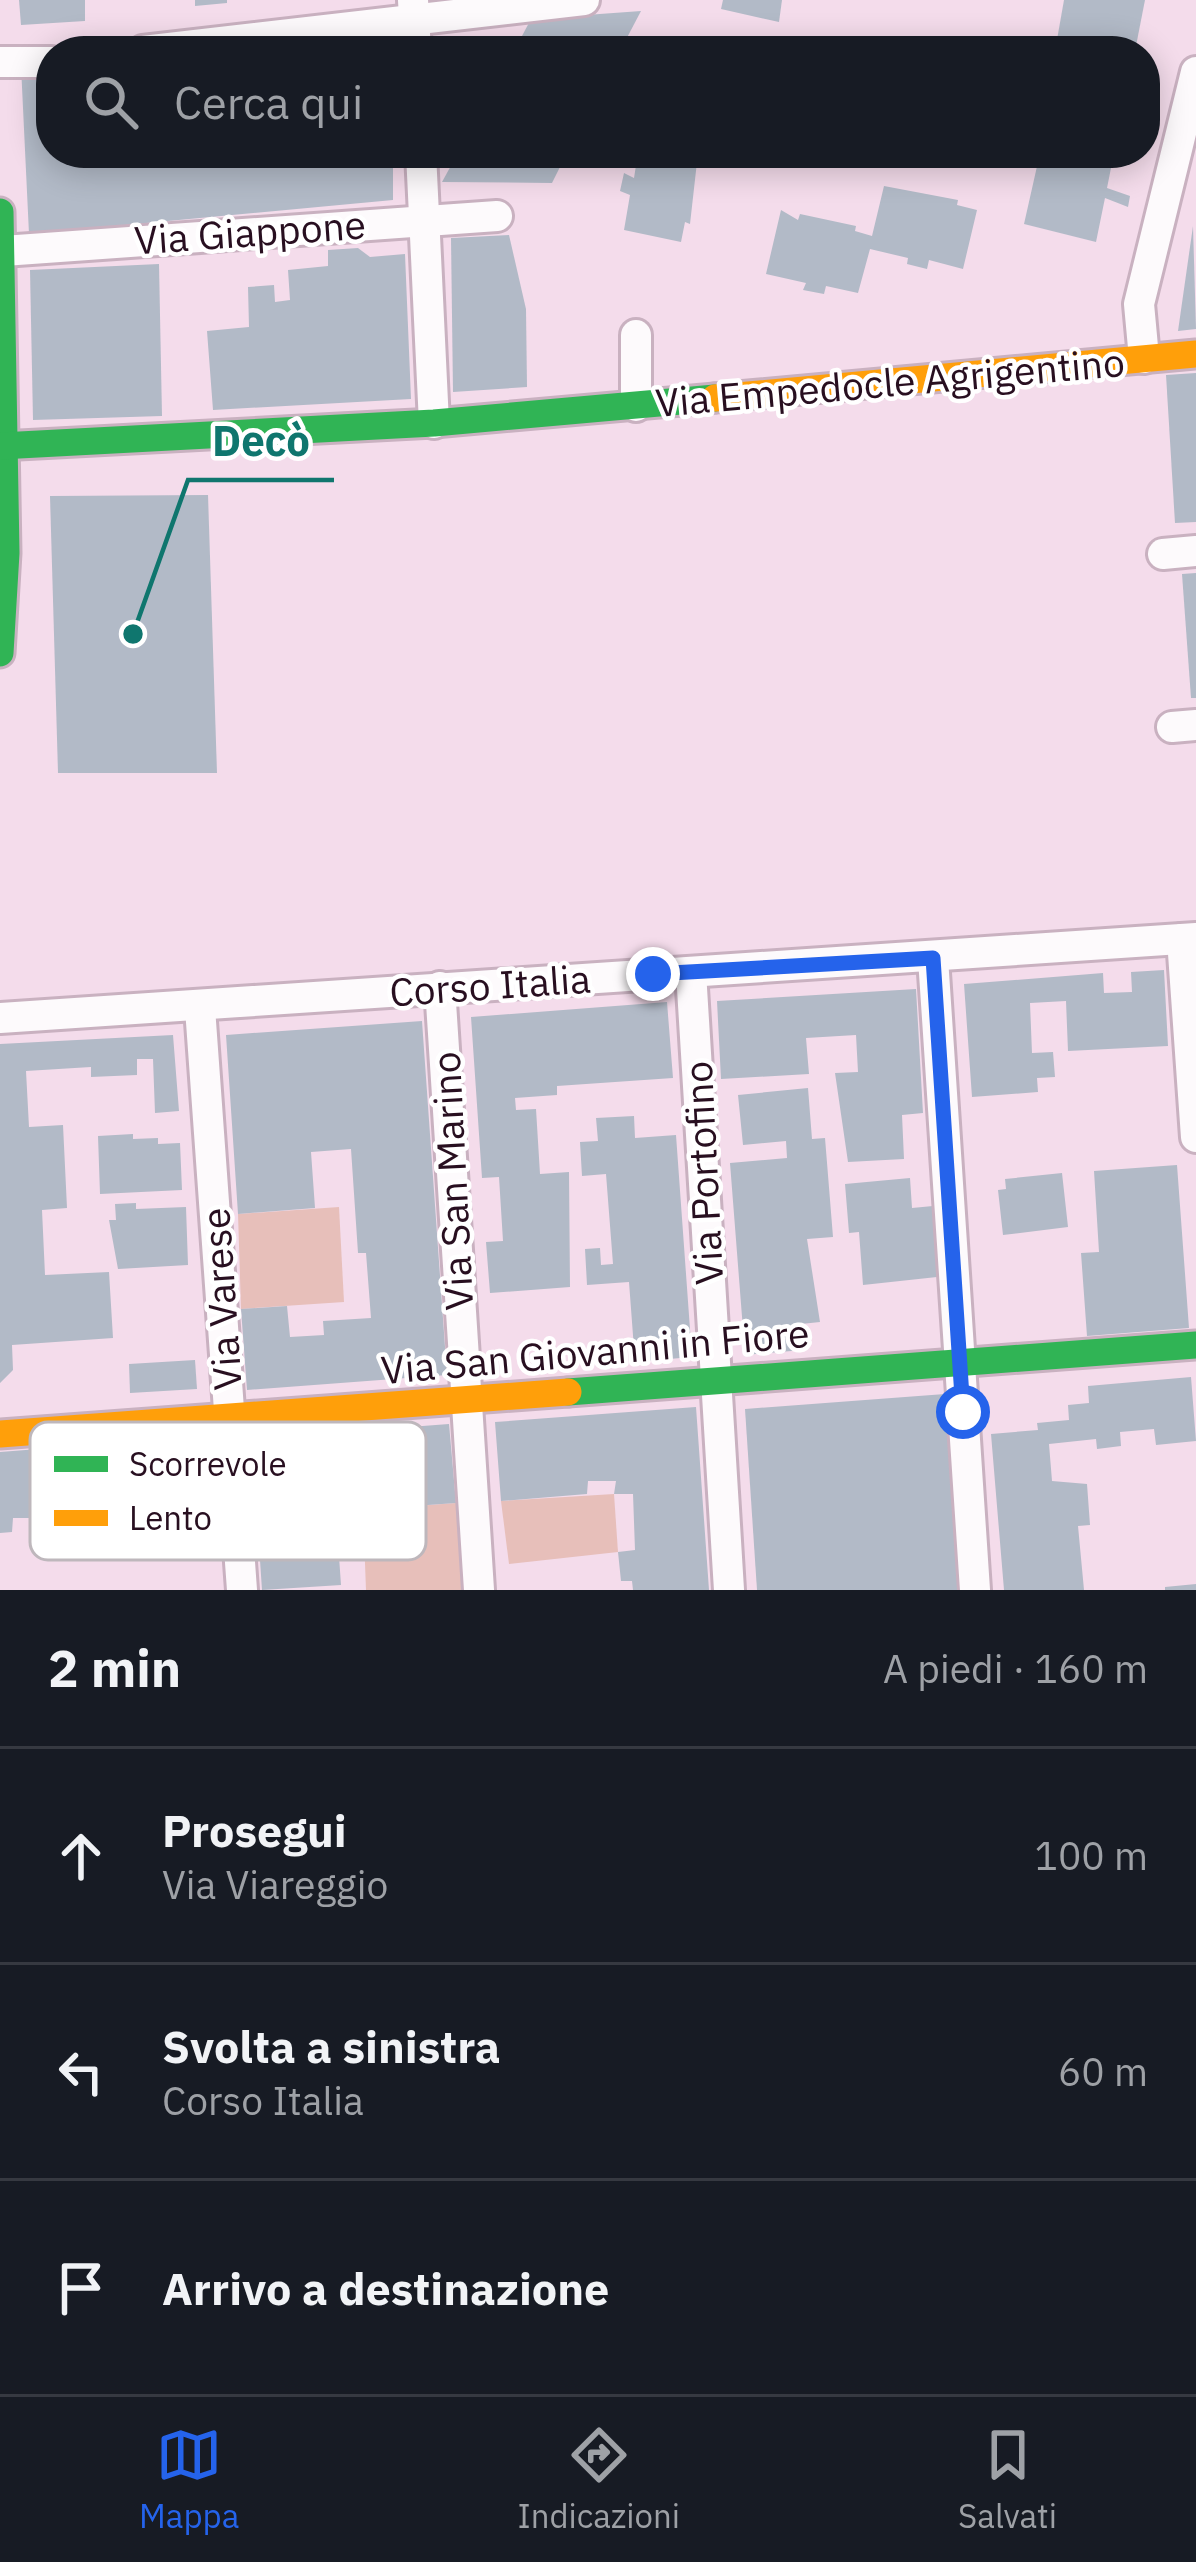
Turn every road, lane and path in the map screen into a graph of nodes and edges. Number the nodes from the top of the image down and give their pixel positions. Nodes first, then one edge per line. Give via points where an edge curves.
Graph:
1 (584, 0) edge
2 (413, 9) edge
3 (239, 36) edge
4 (0, 62) edge
5 (36, 62) edge
6 (1196, 72) edge
7 (423, 168) edge
8 (0, 212) edge
9 (497, 216) dead end
10 (425, 219) junction
11 (3, 250) edge
12 (1, 322) edge
13 (636, 335) dead end
14 (1196, 354) edge
15 (1144, 358) junction
16 (636, 406) junction
17 (434, 423) junction
18 (1, 446) edge
19 (1196, 551) edge
20 (1163, 554) dead end
21 (0, 653) edge
22 (1189, 938) edge
23 (933, 958) junction
24 (691, 972) junction
25 (440, 987) junction
26 (200, 1009) junction
27 (0, 1018) edge
28 (1196, 1137) edge
29 (1196, 1345) edge
30 (960, 1362) junction
31 (715, 1379) junction
32 (465, 1401) junction
33 (230, 1418) junction
34 (172, 1422) edge
35 (230, 1422) edge
36 (30, 1432) edge
37 (0, 1434) edge
38 (240, 1560) edge
39 (242, 1590) edge
40 (478, 1590) edge
41 (730, 1590) edge
42 (975, 1590) edge

1 - 2 street
2 - 3 street
4 - 5 street
6 - 15 street via 1139,304
7 - 10 street
8 - 11 street
9 - 10 street, Via Giappone
10 - 11 street, Via Giappone
10 - 17 street
11 - 12 street
12 - 18 street
13 - 16 street, Via Empedocle Agrigentino
14 - 15 street, Via Empedocle Agrigentino
15 - 16 street, Via Empedocle Agrigentino
16 - 17 street, Via Empedocle Agrigentino
17 - 18 street, Via Empedocle Agrigentino
18 - 21 street
19 - 20 street
22 - 23 street, Corso Italia
22 - 28 street
23 - 24 street, Corso Italia
23 - 30 street
24 - 25 street, Corso Italia
24 - 31 street, Via Portofino
25 - 26 street, Corso Italia
25 - 32 street, Via San Marino
26 - 27 street, Corso Italia
26 - 33 street, Via Varese
29 - 30 street, Via San Giovanni in Fiore
30 - 31 street, Via San Giovanni in Fiore
30 - 42 street
31 - 32 street, Via San Giovanni in Fiore
31 - 41 street, Via Portofino
32 - 33 street, Via San Giovanni in Fiore
32 - 40 street, Via San Marino
33 - 34 street, Via San Giovanni in Fiore
33 - 35 street, Via Varese
36 - 37 street, Via San Giovanni in Fiore
38 - 39 street, Via Varese

